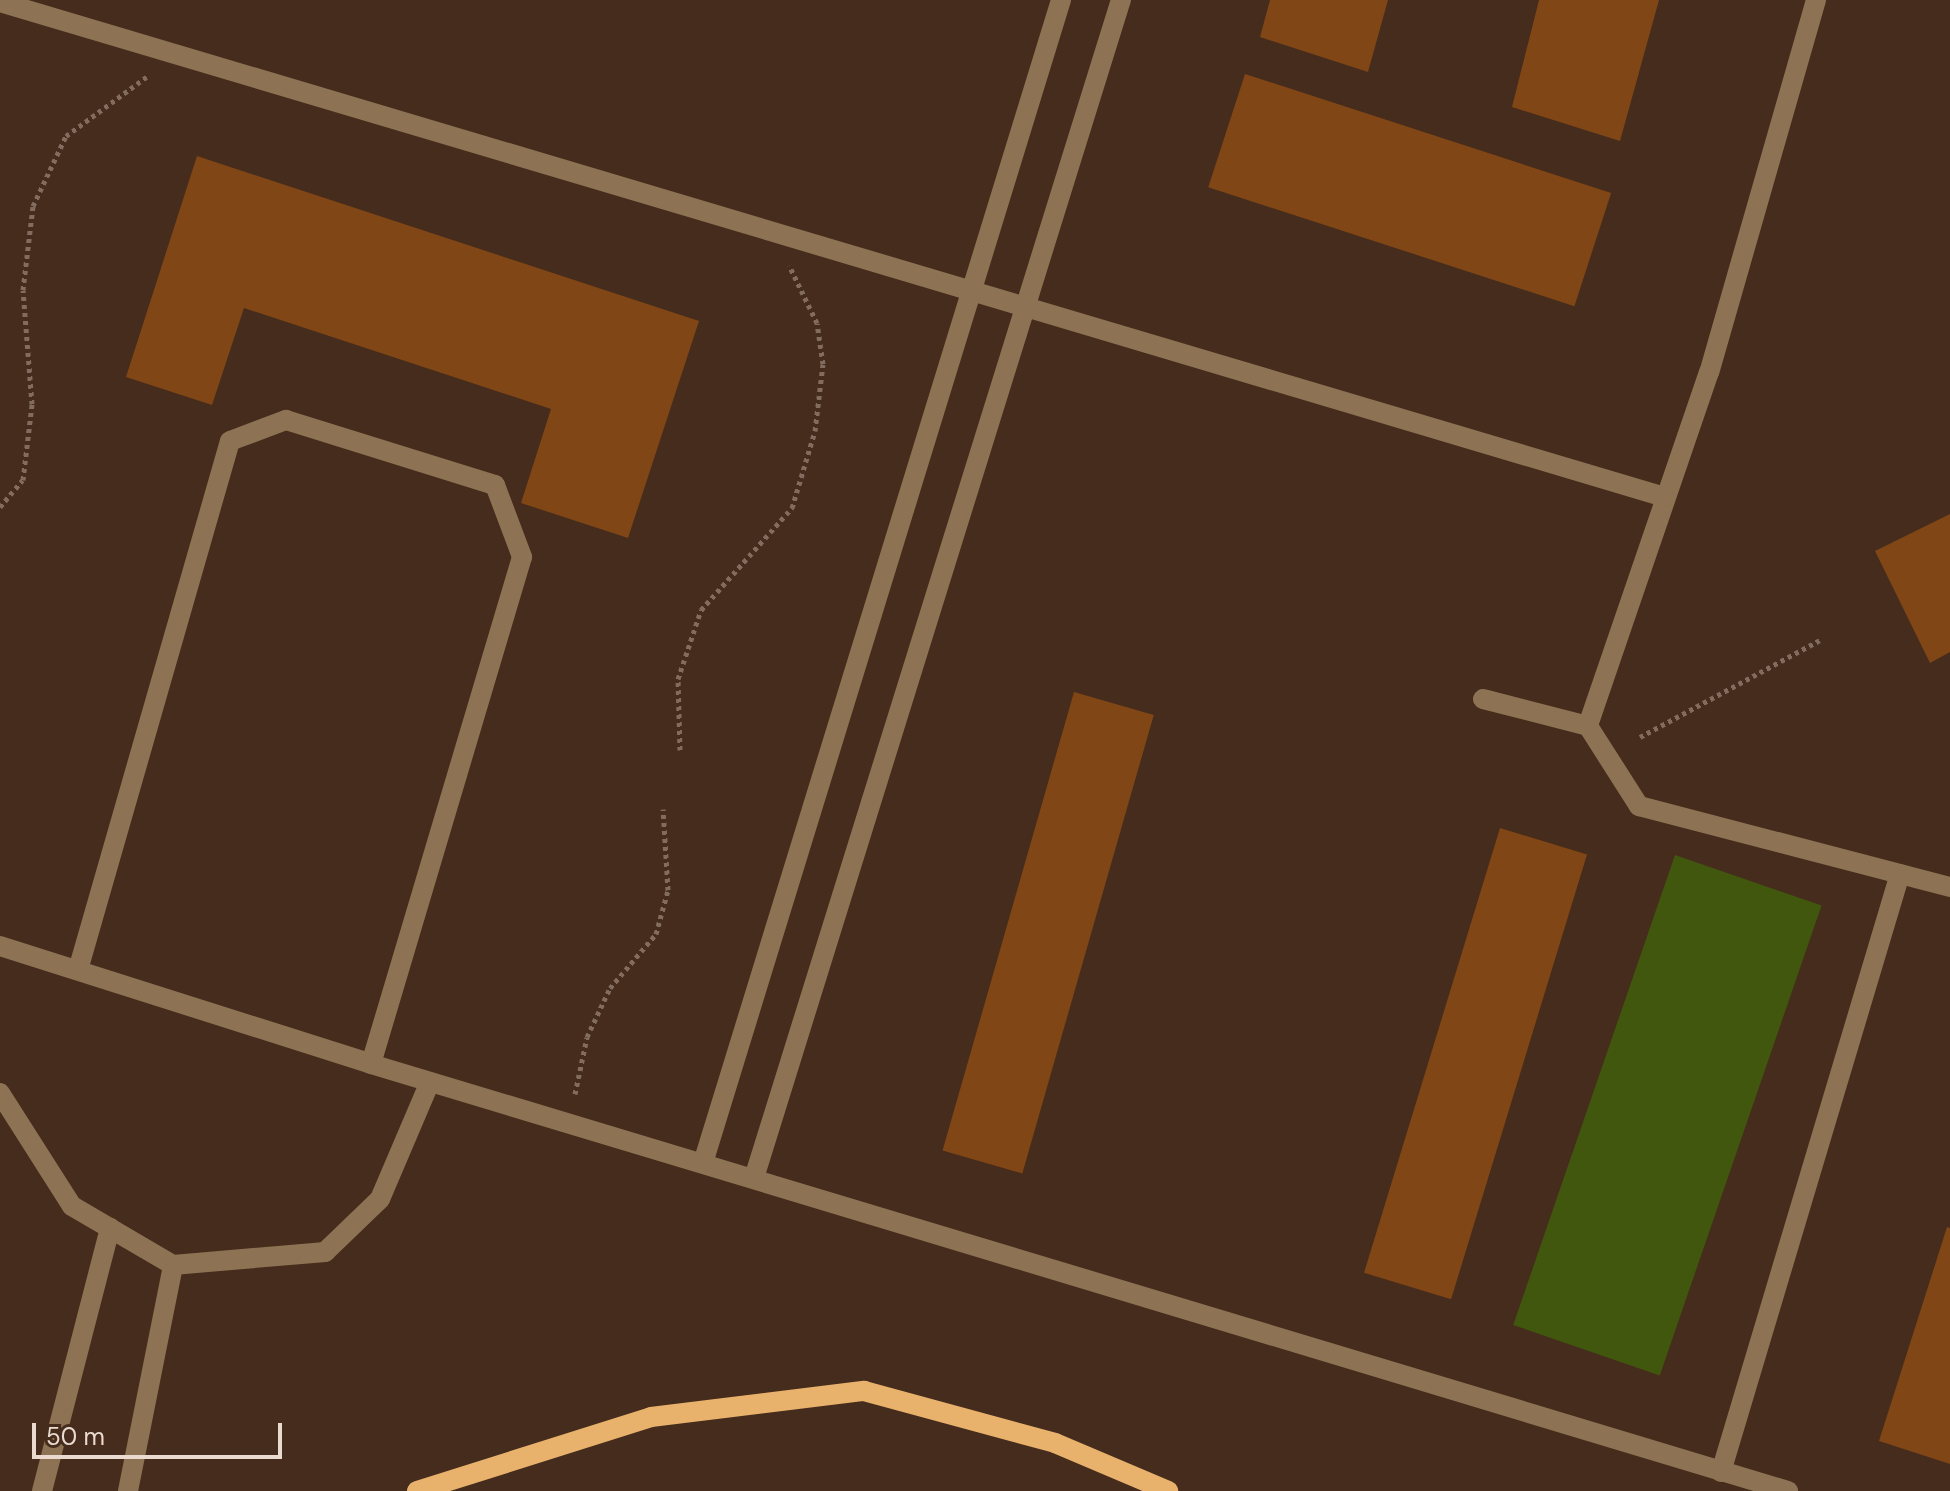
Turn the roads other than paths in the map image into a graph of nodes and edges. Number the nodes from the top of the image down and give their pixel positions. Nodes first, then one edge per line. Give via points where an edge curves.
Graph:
1 (1061, 0) edge
2 (1121, 0) edge
3 (1816, 0) edge
4 (0, 2) edge
5 (971, 291) junction
6 (1028, 308) junction
7 (1665, 497) junction
8 (1483, 699) dead end
9 (1588, 726) junction
10 (1900, 874) junction
11 (1950, 887) edge
12 (0, 946) edge
13 (78, 970) junction
14 (371, 1064) junction
15 (430, 1082) junction
16 (0, 1093) edge
17 (703, 1163) junction
18 (754, 1178) junction
19 (110, 1228) junction
20 (173, 1265) junction
21 (1721, 1472) junction
22 (42, 1491) edge
23 (128, 1491) edge
24 (417, 1491) edge
25 (1168, 1491) edge
26 (1788, 1491) edge

1 - 5 lane
2 - 6 lane
3 - 7 lane via 1709,372
4 - 5 lane
5 - 6 lane
5 - 17 lane
6 - 7 lane
6 - 18 lane
7 - 9 lane
8 - 9 lane
9 - 10 lane via 1639,806
10 - 11 lane
10 - 21 lane
12 - 13 lane
13 - 14 lane
13 - 14 lane via 230,441 286,420 495,485 522,557
14 - 15 lane
15 - 17 lane
15 - 20 lane via 380,1199 325,1252
16 - 19 lane via 72,1206
17 - 18 lane
18 - 21 lane
19 - 20 lane
19 - 22 lane
20 - 23 lane
21 - 26 lane
24 - 25 main road via 651,1417 864,1391 1055,1443

